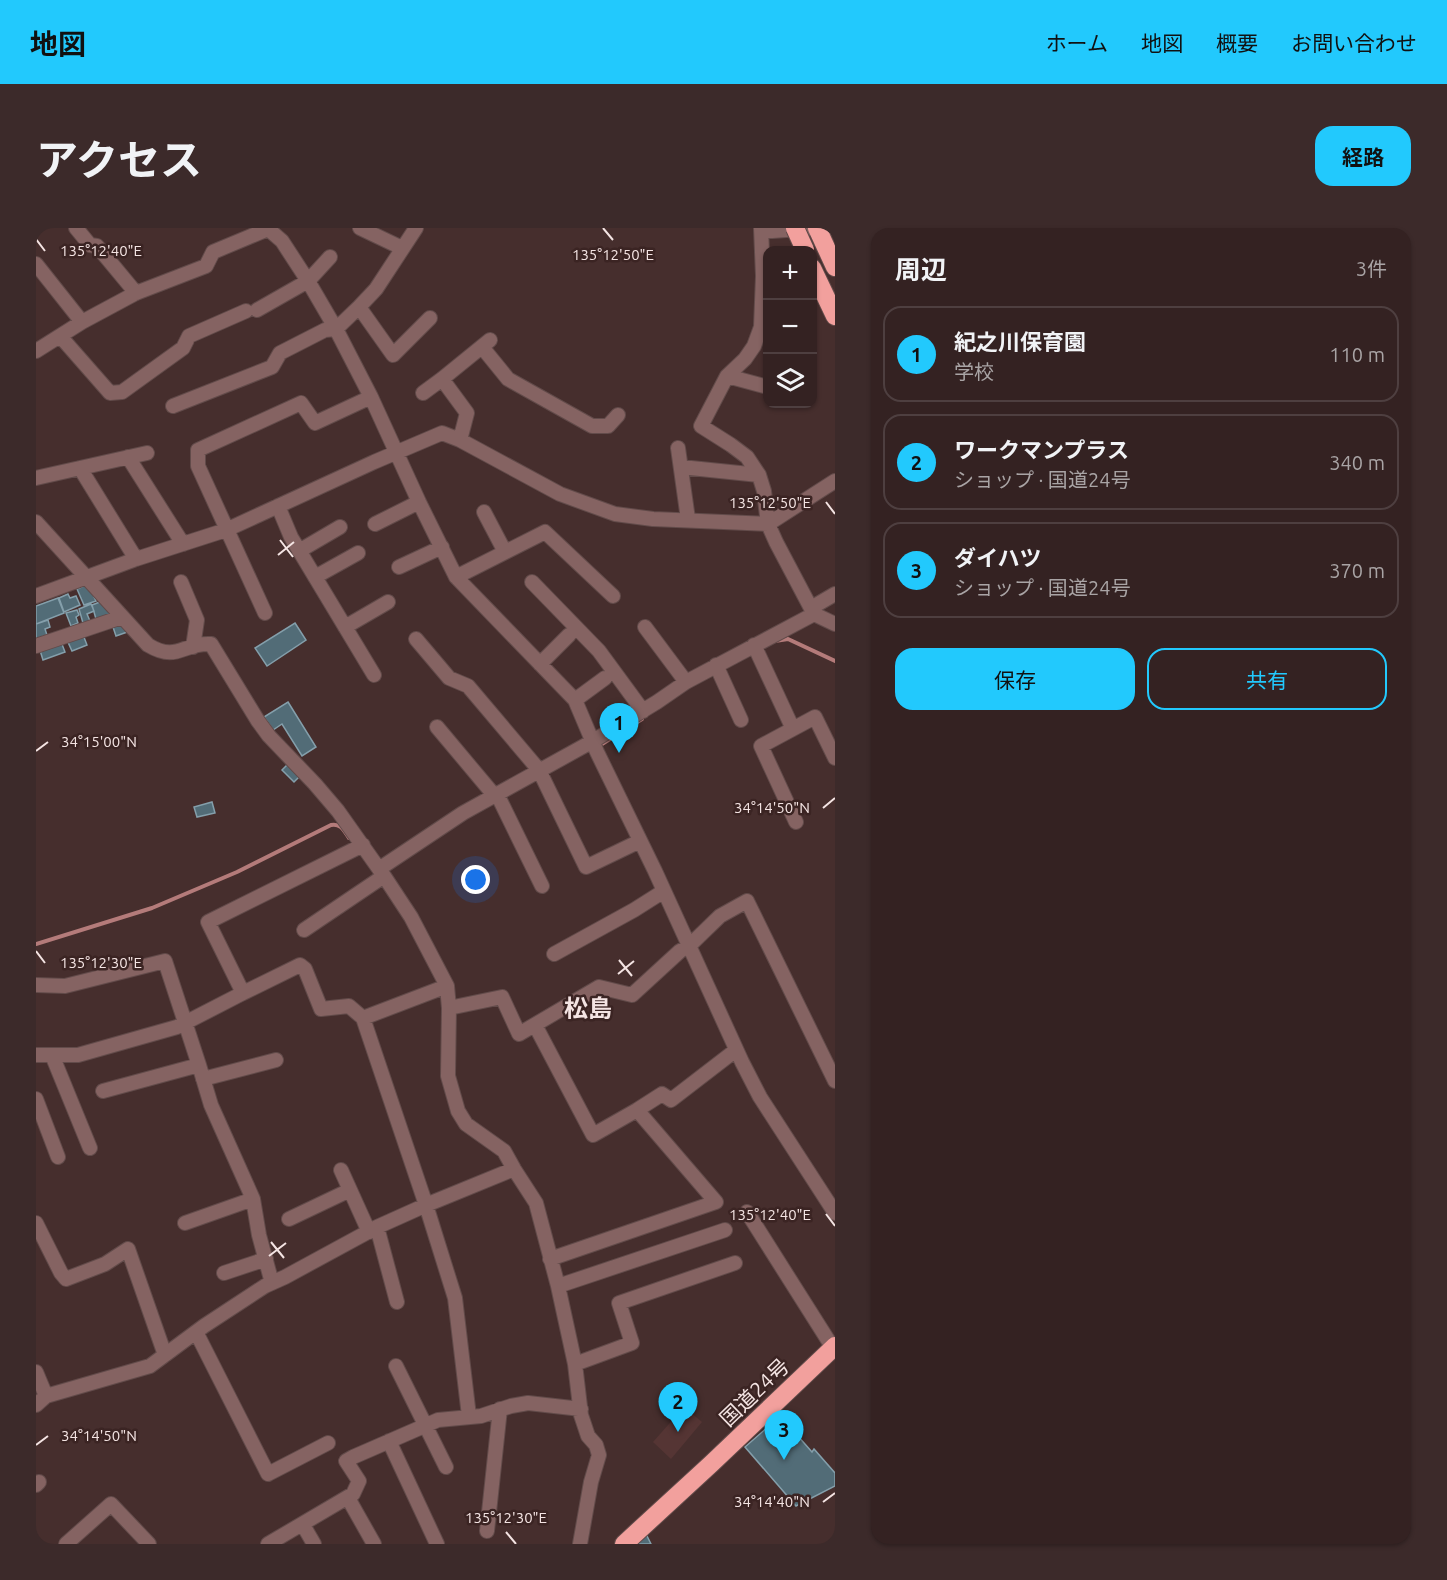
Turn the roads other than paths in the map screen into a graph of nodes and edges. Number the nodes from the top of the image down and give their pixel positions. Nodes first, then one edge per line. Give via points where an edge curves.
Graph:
1 (76, 228) edge
2 (267, 228) edge
3 (360, 228) edge
4 (416, 228) edge
5 (795, 228) edge
6 (816, 228) edge
7 (761, 229) edge
8 (803, 246) edge
9 (402, 248) junction
10 (330, 257) dead end
11 (36, 264) edge
12 (835, 267) edge
13 (817, 277) edge
14 (308, 281) junction
15 (136, 293) junction
16 (359, 307) junction
17 (835, 316) edge
18 (430, 318) dead end
19 (82, 322) junction
20 (336, 329) junction
21 (60, 336) junction
22 (38, 346) edge
23 (727, 376) junction
24 (442, 379) junction
25 (763, 386) edge
26 (423, 393) dead end
27 (371, 397) junction
28 (173, 406) dead end
29 (618, 415) dead end
30 (460, 440) junction
31 (678, 448) dead end
32 (147, 453) dead end
33 (396, 453) junction
34 (129, 457) junction
35 (681, 467) junction
36 (80, 468) junction
37 (759, 475) junction
38 (36, 478) edge
39 (835, 482) edge
40 (419, 502) junction
41 (278, 506) junction
42 (484, 512) dead end
43 (688, 519) junction
44 (36, 522) edge
45 (375, 524) dead end
46 (768, 524) junction
47 (340, 527) dead end
48 (226, 530) junction
49 (183, 544) junction
50 (442, 547) junction
51 (299, 551) junction
52 (505, 552) junction
53 (358, 553) dead end
54 (136, 559) junction
55 (399, 567) dead end
56 (87, 577) junction
57 (315, 577) junction
58 (456, 577) junction
59 (181, 582) dead end
60 (532, 582) dead end
61 (835, 594) edge
62 (36, 596) edge
63 (613, 596) dead end
64 (388, 602) dead end
65 (813, 611) junction
66 (265, 613) dead end
67 (122, 616) junction
68 (835, 624) edge
69 (345, 627) junction
70 (645, 627) dead end
71 (569, 635) dead end
72 (416, 639) dead end
73 (36, 646) edge
74 (193, 647) junction
75 (756, 649) junction
76 (540, 664) junction
77 (718, 668) junction
78 (374, 675) dead end
79 (605, 678) dead end
80 (686, 681) junction
81 (575, 700) junction
82 (643, 711) junction
83 (741, 720) dead end
84 (437, 727) dead end
85 (793, 729) junction
86 (593, 741) junction
87 (835, 758) edge
88 (541, 774) junction
89 (498, 797) junction
90 (796, 822) dead end
91 (640, 842) junction
92 (359, 848) junction
93 (381, 872) junction
94 (542, 886) dead end
95 (664, 891) junction
96 (304, 930) dead end
97 (689, 946) junction
98 (554, 954) dead end
99 (36, 985) edge
100 (447, 986) junction
101 (243, 993) junction
102 (449, 1008) junction
103 (363, 1017) junction
104 (185, 1023) junction
105 (535, 1025) junction
106 (736, 1050) junction
107 (36, 1055) edge
108 (52, 1055) junction
109 (276, 1060) dead end
110 (199, 1065) junction
111 (203, 1079) junction
112 (835, 1081) edge
113 (103, 1091) dead end
114 (36, 1099) edge
115 (637, 1110) junction
116 (90, 1148) dead end
117 (58, 1157) dead end
118 (514, 1169) junction
119 (341, 1170) dead end
120 (350, 1190) junction
121 (252, 1199) junction
122 (426, 1205) junction
123 (747, 1212) dead end
124 (835, 1213) edge
125 (289, 1219) dead end
126 (36, 1223) edge
127 (185, 1223) dead end
128 (373, 1229) junction
129 (725, 1230) dead end
130 (266, 1259) junction
131 (550, 1259) junction
132 (735, 1263) dead end
133 (224, 1273) dead end
134 (272, 1283) junction
135 (558, 1286) junction
136 (397, 1302) dead end
137 (195, 1332) junction
138 (834, 1347) edge
139 (165, 1355) junction
140 (575, 1364) junction
141 (396, 1366) dead end
142 (36, 1372) edge
143 (41, 1400) edge
144 (500, 1409) junction
145 (581, 1409) junction
146 (469, 1416) junction
147 (426, 1425) junction
148 (389, 1442) junction
149 (328, 1443) dead end
150 (446, 1467) dead end
151 (348, 1498) junction
152 (303, 1525) junction
153 (487, 1531) dead end
154 (66, 1544) edge
155 (149, 1544) edge
156 (268, 1544) edge
157 (314, 1544) edge
158 (374, 1544) edge
159 (437, 1544) edge
160 (580, 1544) edge
161 (624, 1544) edge

1 - 15 street via 90,245 97,246
2 - 14 street via 282,241
2 - 15 street via 213,252 206,266
3 - 9 street
4 - 9 street
5 - 8 highway, bridge
6 - 7 street
6 - 12 highway
7 - 23 street via 761,327 746,359
9 - 16 street via 376,289
10 - 14 street
11 - 19 street
13 - 17 highway
14 - 20 street
14 - 21 street via 189,336 183,348 122,392 110,393
15 - 19 street
16 - 18 street via 393,356
16 - 20 street
19 - 21 street
20 - 27 street
20 - 28 street via 325,330 280,353 272,367
21 - 22 street
23 - 25 street
23 - 37 street via 701,426 747,457
24 - 26 street
24 - 29 street via 486,344 508,379 592,426 608,426
24 - 30 street via 467,413
27 - 33 street
27 - 48 street via 315,423 301,403 198,450 198,466
30 - 33 street via 442,433
30 - 43 street via 560,494 615,514
31 - 35 street
32 - 34 street
33 - 40 street
33 - 41 street
34 - 36 street
34 - 49 street
35 - 37 street
35 - 43 street
36 - 38 street
36 - 54 street
37 - 46 street
39 - 46 street
40 - 45 street
40 - 50 street
41 - 48 street
41 - 51 street
42 - 52 street
43 - 46 street
44 - 56 street
46 - 65 street
47 - 51 street
48 - 49 street
48 - 66 street
49 - 54 street
50 - 55 street
50 - 58 street
51 - 57 street
52 - 58 street
52 - 63 street via 546,532
53 - 57 street
54 - 56 street
56 - 62 street
56 - 67 street
57 - 69 street
58 - 76 street
59 - 74 street via 197,620
60 - 82 street via 599,651
61 - 65 street
64 - 69 street
65 - 68 street
65 - 75 street
67 - 73 street
67 - 74 street via 155,649 168,654
69 - 78 street
70 - 80 street
71 - 76 street
72 - 88 street via 449,678 468,686
74 - 92 street via 211,644 258,721 338,812
75 - 77 street
75 - 85 street
76 - 81 street
77 - 80 street
77 - 83 street
79 - 81 street
80 - 82 street
81 - 86 street
82 - 86 street
84 - 89 street
85 - 87 street via 815,717
85 - 90 street via 761,747
86 - 88 street
86 - 91 street
88 - 89 street
88 - 91 street via 586,867
89 - 93 street via 464,813
89 - 94 street
91 - 95 street
92 - 93 street
92 - 101 street via 208,922
93 - 96 street
93 - 100 street via 411,917
95 - 97 street
95 - 98 street
97 - 105 street via 632,995 599,987
97 - 106 street
97 - 112 street via 720,916 747,901
99 - 104 street via 66,986 165,961
100 - 102 street
100 - 103 street
101 - 103 street via 300,965 321,1009 349,1006
101 - 104 street
102 - 105 street via 502,997 519,1034
102 - 118 street via 448,1076 458,1111 466,1124 504,1151
103 - 122 street
104 - 108 street via 78,1055
104 - 110 street
105 - 115 street via 593,1135
106 - 115 street via 671,1100 662,1094
106 - 124 street via 760,1097
107 - 108 street
108 - 116 street
109 - 111 street
110 - 111 street
110 - 113 street
111 - 121 street
114 - 117 street
115 - 131 street via 716,1202
118 - 122 street
118 - 131 street via 536,1203
119 - 120 street
120 - 125 street
120 - 128 street
121 - 127 street
121 - 130 street
122 - 128 street
122 - 146 street via 455,1298
123 - 138 street
126 - 139 street via 66,1279 105,1264 128,1249
128 - 134 street
128 - 136 street
129 - 135 street
130 - 133 street
130 - 134 street
131 - 135 street
132 - 140 street via 619,1303 632,1343
134 - 137 street
135 - 140 street
137 - 139 street
137 - 149 street via 268,1474
138 - 161 highway, 国道24号
139 - 143 street via 137,1371
140 - 145 street
141 - 147 street
142 - 143 street
144 - 145 street via 528,1403
144 - 146 street
144 - 153 street
145 - 160 street via 588,1436 599,1455
146 - 147 street
147 - 148 street
147 - 150 street
148 - 151 street via 346,1461 358,1481
148 - 159 street
151 - 152 street
151 - 158 street
152 - 156 street
152 - 157 street
154 - 155 street via 111,1504

